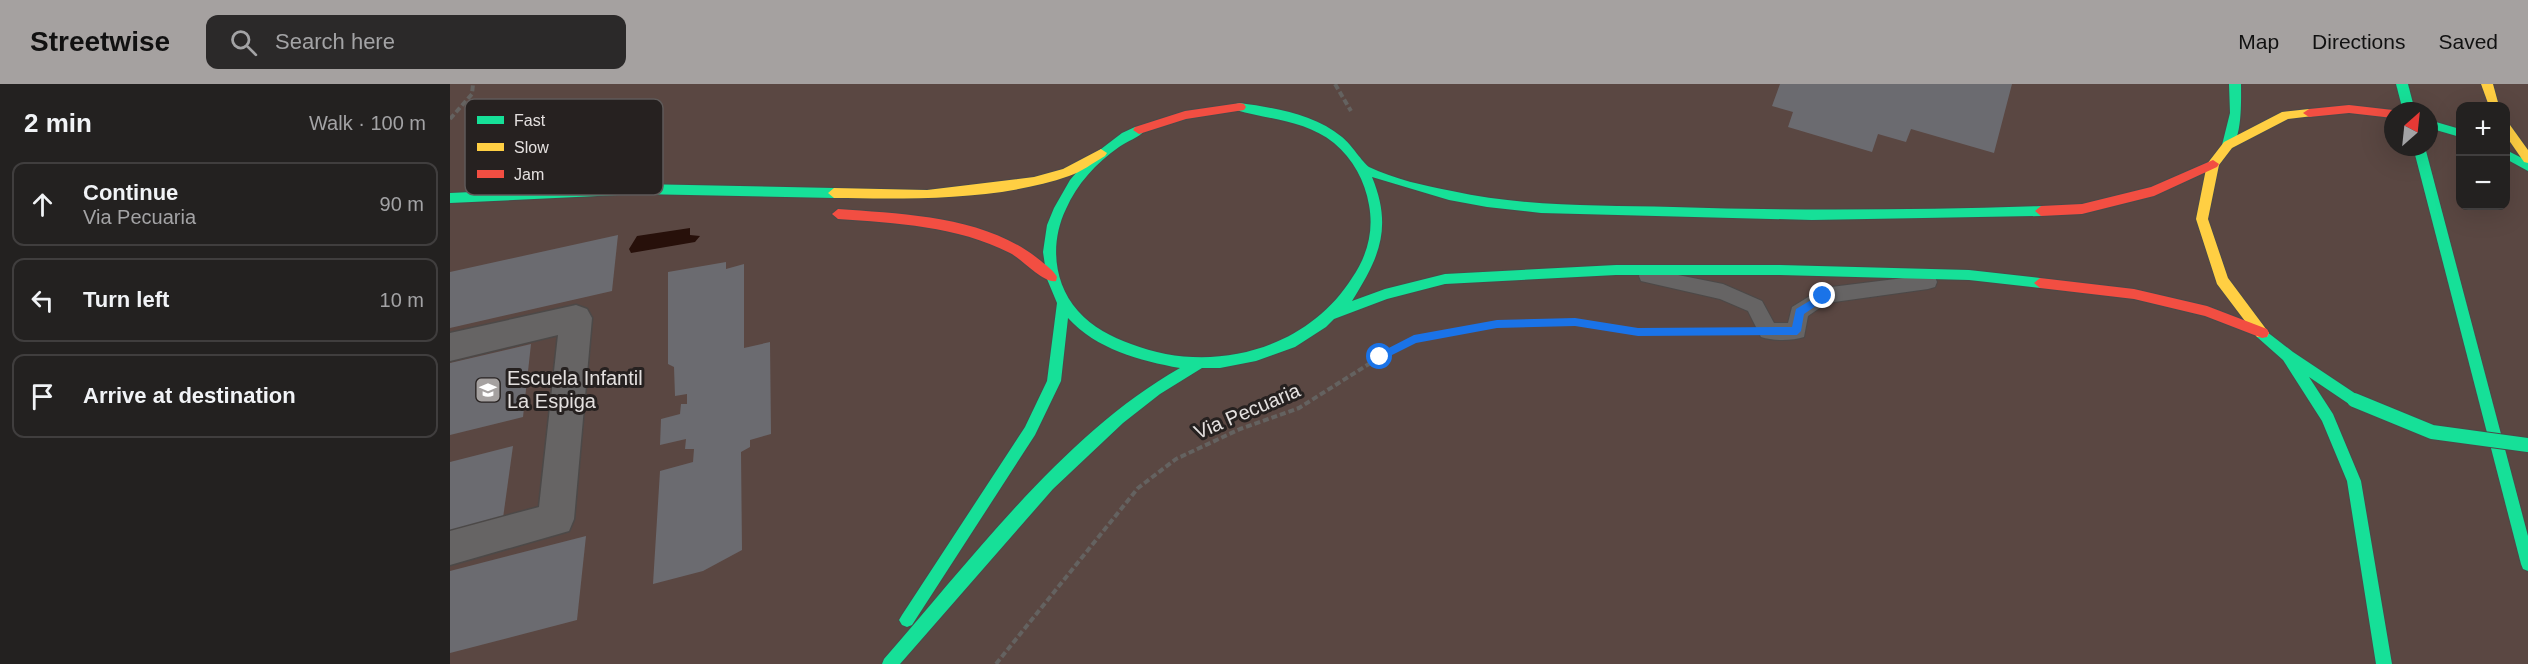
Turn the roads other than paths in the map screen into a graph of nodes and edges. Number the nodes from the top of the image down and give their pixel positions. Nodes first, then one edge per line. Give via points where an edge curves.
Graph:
1 (2235, 84) edge
2 (2402, 84) edge
3 (2487, 84) edge
4 (2407, 102) edge
5 (2493, 102) edge
6 (2384, 113) edge
7 (2438, 126) edge
8 (2456, 132) edge
9 (2510, 135) edge
10 (2228, 145) junction
11 (1101, 153) junction
12 (2420, 156) edge
13 (2509, 156) edge
14 (2528, 159) edge
15 (2213, 164) junction
16 (2528, 165) edge
17 (1366, 170) junction
18 (663, 190) edge
19 (497, 195) edge
20 (551, 195) edge
21 (450, 198) edge
22 (643, 203) dead end
23 (828, 213) dead end
24 (1616, 270) junction
25 (1969, 275) junction
26 (1051, 277) junction
27 (1063, 305) junction
28 (1333, 314) junction
29 (2262, 333) junction
30 (450, 347) edge
31 (2288, 357) junction
32 (1198, 364) junction
33 (2528, 445) edge
34 (450, 548) edge
35 (2528, 564) edge
36 (877, 664) edge
37 (890, 664) edge
38 (2384, 664) edge

1 - 10 main road via 2236,114
2 - 4 main road
3 - 5 main road
6 - 10 main road via 2349,109 2286,115
7 - 8 main road
9 - 14 main road
10 - 15 main road
11 - 17 main road via 1130,134 1168,118 1240,107 1276,111 1309,122 1354,153
11 - 18 main road via 1067,172 1034,182 927,195
11 - 26 main road via 1076,178 1059,206 1050,233
12 - 35 main road
13 - 16 main road
15 - 17 main road via 2154,192 2082,209 1796,216 1550,208 1464,199
15 - 29 main road via 2202,219 2222,280
17 - 28 main road via 1379,224 1374,249 1355,287
19 - 21 main road
20 - 22 main road
23 - 26 main road via 874,216 962,231 1014,249
24 - 25 main road
24 - 25 lane via 1723,292 1755,306 1768,331 1797,331 1799,312 1823,296
24 - 28 main road via 1445,279 1384,294
25 - 29 main road via 2134,294 2207,311
26 - 27 main road
27 - 32 main road via 1090,331 1125,350 1161,361
27 - 36 main road via 1054,381 1030,431
28 - 32 main road via 1277,350
29 - 31 main road
30 - 34 street via 576,318 556,519
31 - 33 main road, bridge via 2354,400 2432,432
31 - 38 main road via 2328,417 2354,481
32 - 37 main road via 1119,419 1055,480

